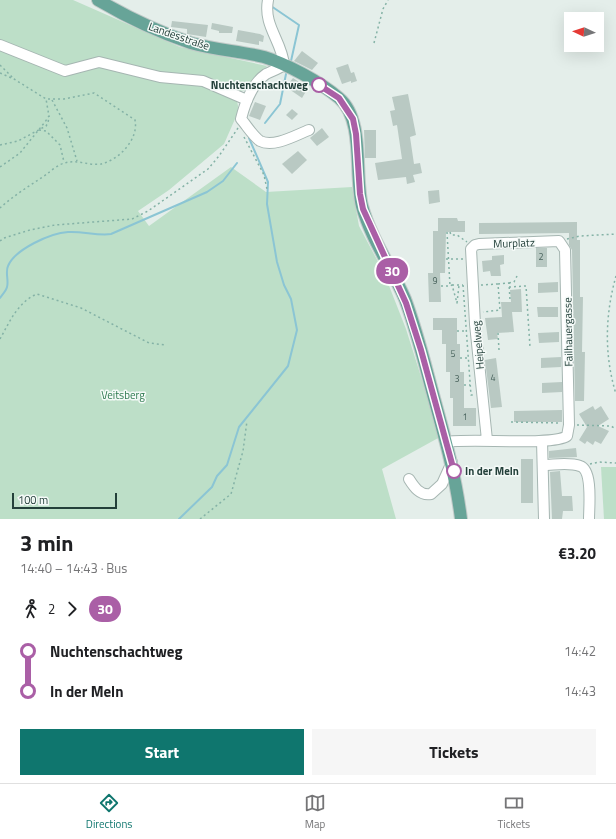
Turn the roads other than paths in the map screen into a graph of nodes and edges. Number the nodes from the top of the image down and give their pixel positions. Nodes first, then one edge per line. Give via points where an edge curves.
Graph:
1 (98, 0) edge
2 (268, 0) edge
3 (0, 45) edge
4 (284, 65) junction
5 (247, 100) junction
6 (309, 130) dead end
7 (560, 242) joint
8 (472, 248) joint
9 (487, 440) junction
10 (542, 441) junction
11 (446, 442) junction
12 (452, 462) junction
13 (543, 465) junction
14 (409, 479) dead end
15 (461, 519) edge
16 (544, 519) edge
17 (588, 519) edge

1 - 4 main road, Landesstraße via 138,22 180,39 265,58
2 - 4 street via 268,23
3 - 5 street via 66,70 99,62 160,77 203,81
4 - 5 street via 265,75
4 - 11 main road, Landesstraße via 339,98 353,119 363,209 406,303
5 - 6 street via 242,119 260,140 267,143 275,142
7 - 8 street, Murplatz via 479,244
7 - 10 street, Failhauergasse via 565,250 567,293 564,424 567,436
8 - 9 street, Heipelweg via 468,285 475,312
9 - 10 street
9 - 11 street
10 - 13 street
11 - 12 main road, Landesstraße
12 - 14 street via 442,484 431,494 422,494
12 - 15 main road, Landesstraße
13 - 16 street
13 - 17 street via 582,466 588,474 589,481

